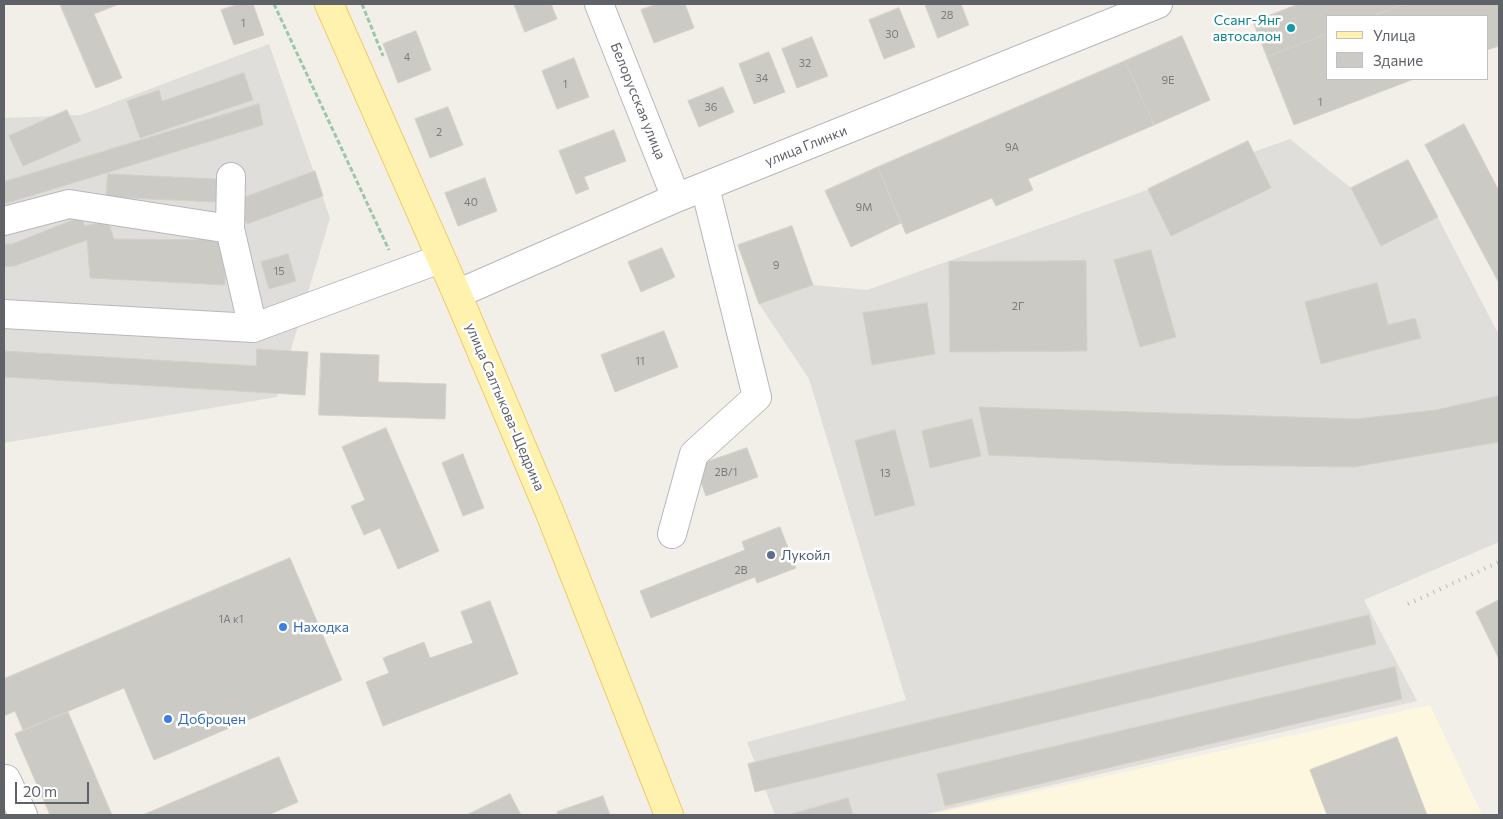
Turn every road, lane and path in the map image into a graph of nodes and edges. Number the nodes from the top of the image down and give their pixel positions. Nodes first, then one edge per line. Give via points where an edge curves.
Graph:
1 (274, 4) edge
2 (329, 4) edge
3 (599, 4) edge
4 (1158, 4) edge
5 (231, 177) dead end
6 (705, 187) junction
7 (676, 198) junction
8 (4, 221) edge
9 (230, 229) junction
10 (440, 259) junction
11 (400, 274) junction
12 (457, 294) junction
13 (4, 314) edge
14 (253, 328) junction
15 (672, 534) dead end
16 (6, 779) dead end
17 (24, 815) edge
18 (669, 815) edge

1 - 11 path
2 - 10 main road, улица Салтыкова-Щедрина
3 - 7 street, Белорусская улица
4 - 6 street, улица Глинки
5 - 9 street
6 - 7 street, улица Глинки
6 - 15 street via 757,396 694,454
7 - 12 street, улица Глинки
8 - 9 street via 69,204
9 - 14 street
10 - 11 street
10 - 12 main road, улица Салтыкова-Щедрина
11 - 14 street
12 - 18 main road, улица Салтыкова-Щедрина via 550,513
13 - 14 street
16 - 17 street

